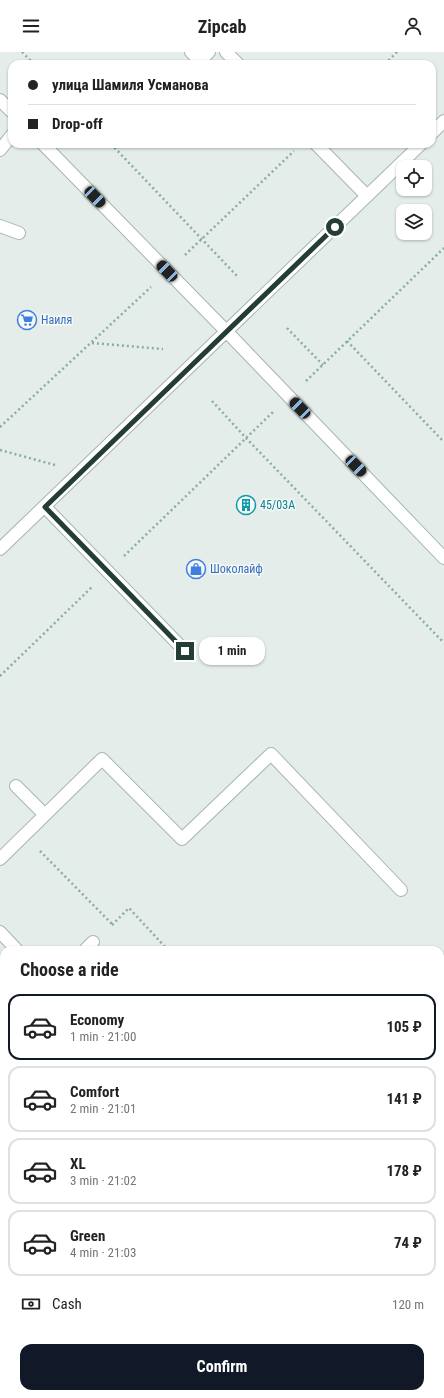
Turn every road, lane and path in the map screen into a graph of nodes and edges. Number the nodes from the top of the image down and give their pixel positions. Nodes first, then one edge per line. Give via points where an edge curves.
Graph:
1 (22, 52) edge
2 (191, 52) edge
3 (209, 52) edge
4 (226, 52) edge
5 (397, 52) edge
6 (30, 60) edge
7 (199, 60) edge
8 (201, 60) edge
9 (234, 60) edge
10 (389, 60) edge
11 (0, 100) edge
12 (8, 108) edge
13 (444, 121) edge
14 (436, 129) edge
15 (8, 140) edge
16 (47, 148) edge
17 (114, 148) edge
18 (320, 148) edge
19 (417, 148) edge
20 (0, 150) edge
21 (367, 196) junction
22 (0, 226) edge
23 (20, 232) dead end
24 (444, 248) edge
25 (238, 277) dead end
26 (287, 328) dead end
27 (227, 332) junction
28 (347, 341) junction
29 (92, 343) dead end
30 (163, 349) dead end
31 (323, 364) junction
32 (289, 397) junction
33 (212, 401) dead end
34 (246, 438) junction
35 (444, 442) edge
36 (0, 450) edge
37 (80, 473) junction
38 (45, 507) junction
39 (0, 549) edge
40 (444, 558) edge
41 (108, 572) junction
42 (444, 643) edge
43 (185, 651) dead end
44 (0, 676) edge
45 (16, 786) dead end
46 (45, 815) junction
47 (24, 835) junction
48 (0, 859) edge
49 (401, 890) dead end
50 (112, 924) junction
51 (0, 932) edge
52 (13, 946) edge
53 (89, 946) edge
54 (164, 946) edge

1 - 6 path
2 - 7 street
3 - 8 street
4 - 9 street
5 - 10 path
11 - 12 street
13 - 14 street
15 - 20 street
16 - 27 street
17 - 25 path
18 - 21 street
19 - 21 street
21 - 27 street
22 - 23 street
24 - 28 path
26 - 31 path
27 - 32 street
27 - 37 street
28 - 31 path
28 - 35 path
29 - 30 path
31 - 32 path
32 - 34 path
32 - 40 street
33 - 34 path
34 - 41 path
34 - 42 path
36 - 37 path
37 - 38 street
38 - 39 street
38 - 41 street
41 - 43 street
41 - 44 path
45 - 46 street
46 - 47 street
46 - 49 street via 102,759 182,839 271,754
47 - 48 street
47 - 50 path
50 - 53 path
50 - 54 path via 129,908
51 - 52 street

